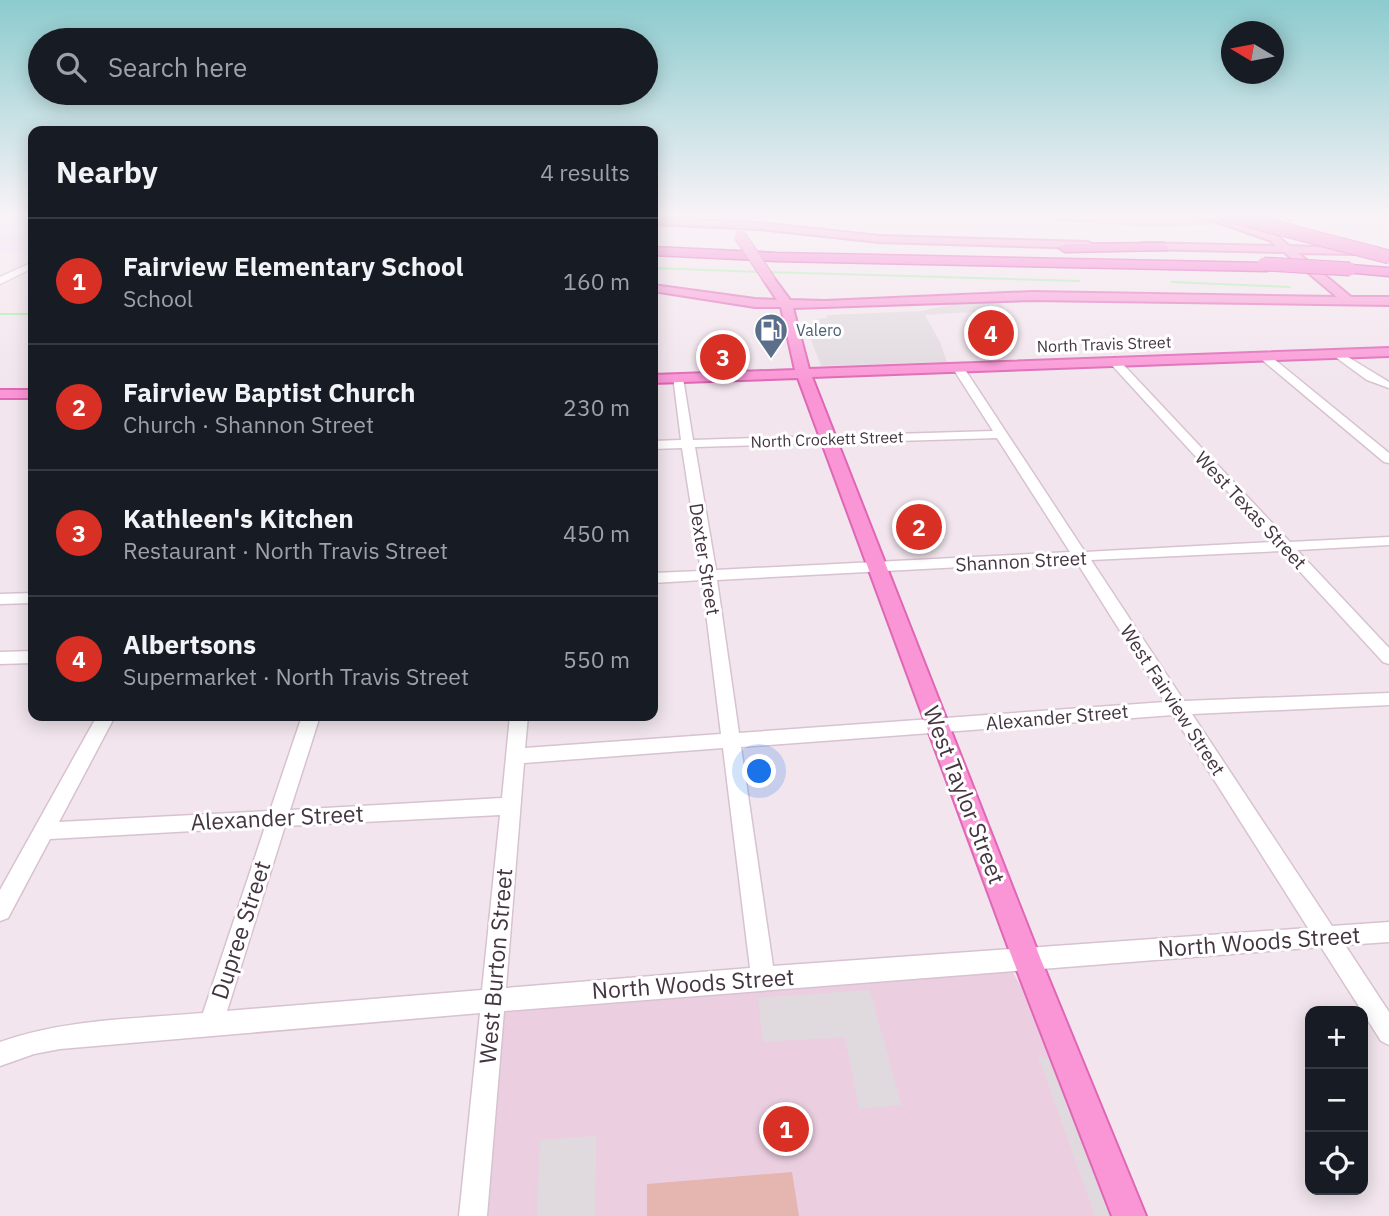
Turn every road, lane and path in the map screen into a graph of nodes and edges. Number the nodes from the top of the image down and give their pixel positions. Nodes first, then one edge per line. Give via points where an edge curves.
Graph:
1 (763, 271) edge
2 (1313, 271) edge
3 (1346, 271) edge
4 (1350, 271) junction
5 (1389, 272) edge
6 (5, 275) edge
7 (1389, 278) edge
8 (0, 281) edge
9 (658, 289) edge
10 (1346, 299) junction
11 (1389, 301) edge
12 (755, 303) junction
13 (786, 304) junction
14 (825, 305) junction
15 (790, 320) junction
16 (1389, 352) edge
17 (1338, 354) junction
18 (1265, 357) junction
19 (1114, 361) junction
20 (958, 367) junction
21 (803, 373) junction
22 (677, 378) junction
23 (658, 379) edge
24 (1386, 385) dead end
25 (0, 394) edge
26 (28, 394) edge
27 (1001, 434) junction
28 (828, 439) junction
29 (687, 443) junction
30 (658, 445) edge
31 (1389, 459) edge
32 (1389, 541) edge
33 (1286, 547) junction
34 (1083, 558) junction
35 (876, 567) junction
36 (709, 576) junction
37 (658, 578) edge
38 (28, 598) edge
39 (0, 599) edge
40 (28, 657) edge
41 (0, 658) edge
42 (1389, 658) edge
43 (1389, 699) edge
44 (1177, 708) junction
45 (103, 721) edge
46 (309, 721) edge
47 (518, 721) edge
48 (937, 727) junction
49 (730, 741) junction
50 (515, 756) junction
51 (511, 806) junction
52 (278, 817) junction
53 (43, 831) junction
54 (0, 911) edge
55 (1389, 932) edge
56 (1328, 936) junction
57 (1027, 960) junction
58 (763, 978) junction
59 (493, 999) junction
60 (211, 1024) junction
61 (1389, 1032) edge
62 (0, 1054) edge
63 (473, 1216) edge
64 (1129, 1216) edge

1 - 13 main road, bridge
2 - 10 main road
3 - 4 highway, bridge
4 - 5 highway
4 - 7 highway
6 - 8 street
9 - 12 main road
10 - 11 main road
10 - 14 main road via 1032,296
12 - 13 main road
12 - 15 main road
13 - 14 main road
13 - 15 main road, West Taylor Street
14 - 15 main road via 806,309
15 - 21 main road, West Taylor Street
16 - 17 main road, North Travis Street
17 - 18 main road, North Travis Street
17 - 24 street
18 - 19 main road, North Travis Street
18 - 31 street
19 - 20 main road, North Travis Street
19 - 33 street, West Texas Street
20 - 21 main road, North Travis Street
20 - 27 street, West Fairview Street
21 - 22 main road, North Travis Street
21 - 28 main road, West Taylor Street
22 - 23 main road, North Travis Street
22 - 29 street, Dexter Street
25 - 26 main road
27 - 28 street, North Crockett Street
27 - 34 street, West Fairview Street
28 - 29 street, North Crockett Street
28 - 35 main road, West Taylor Street
29 - 30 street, North Crockett Street
29 - 36 street, Dexter Street
32 - 33 street, Shannon Street
33 - 34 street, Shannon Street
33 - 42 street, West Texas Street
34 - 35 street, Shannon Street
34 - 44 street, West Fairview Street
35 - 36 street, Shannon Street
35 - 48 main road, West Taylor Street
36 - 37 street, Shannon Street
36 - 49 street, Dexter Street
38 - 39 street
40 - 41 street
43 - 44 street, Alexander Street
44 - 48 street, Alexander Street
44 - 56 street, West Fairview Street
45 - 53 street
46 - 52 street, Dupree Street
47 - 50 street, West Burton Street
48 - 49 street, Alexander Street
48 - 57 main road, West Taylor Street
49 - 50 street, Alexander Street
49 - 58 street, Dexter Street
50 - 51 street, West Burton Street
51 - 52 street, Alexander Street
51 - 59 street, West Burton Street
52 - 53 street, Alexander Street
52 - 60 street, Dupree Street
53 - 54 street
55 - 56 street, North Woods Street
56 - 57 street, North Woods Street
56 - 61 street, West Fairview Street
57 - 58 street, North Woods Street
57 - 64 main road, West Taylor Street
58 - 59 street, North Woods Street
59 - 60 street, North Woods Street
59 - 63 street, West Burton Street
60 - 62 street, North Woods Street via 60,1038

